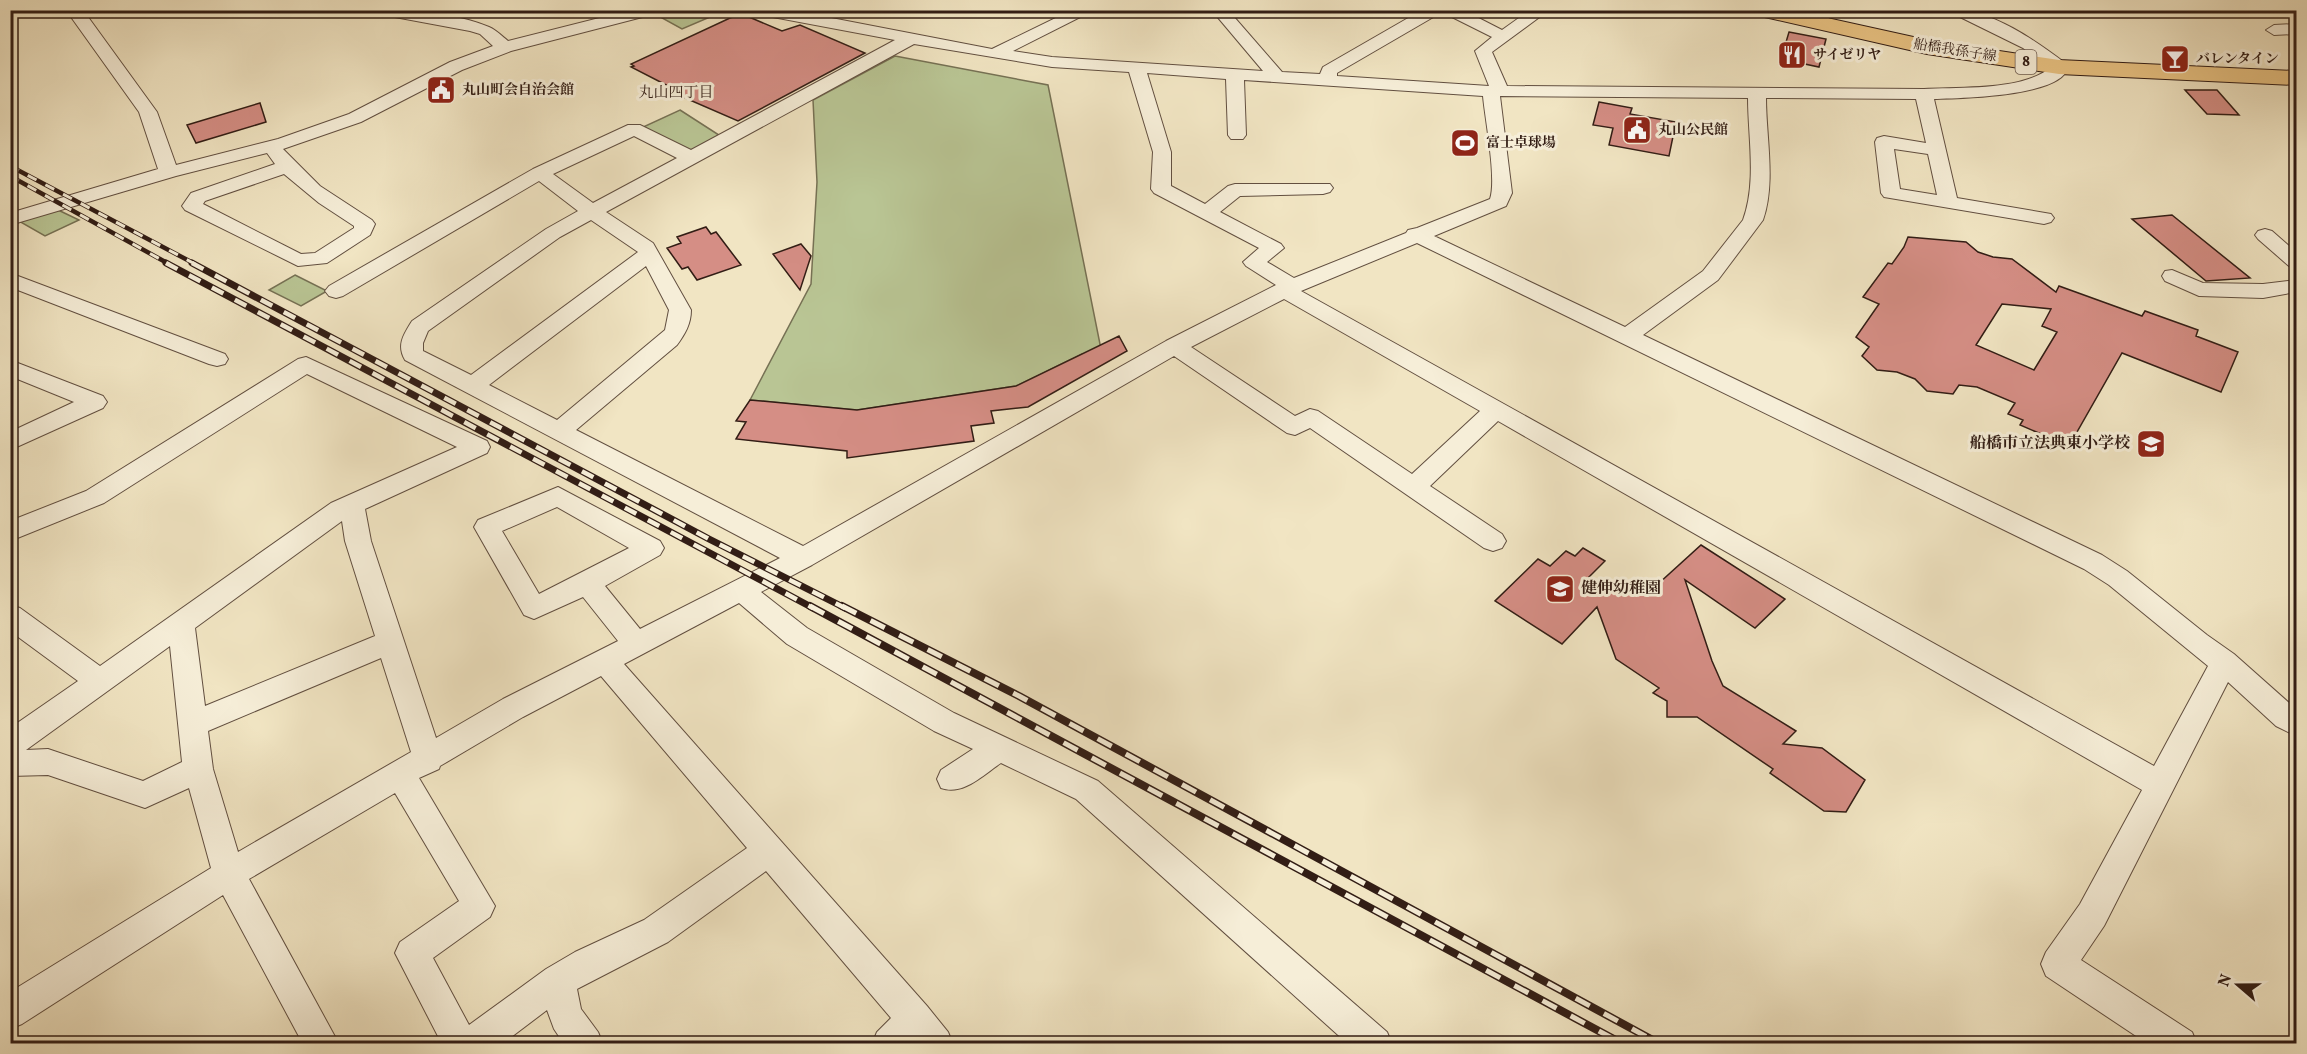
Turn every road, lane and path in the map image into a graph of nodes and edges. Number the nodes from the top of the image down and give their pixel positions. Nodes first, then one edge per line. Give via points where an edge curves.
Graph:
1 (74, 10) edge
2 (384, 10) edge
3 (652, 10) edge
4 (762, 10) edge
5 (1086, 10) edge
6 (1435, 10) edge
7 (1449, 10) edge
8 (1541, 10) edge
9 (1760, 10) edge
10 (1832, 10) edge
11 (1964, 10) edge
12 (1223, 14) dead end
13 (812, 15) edge
14 (1813, 23) junction
15 (2296, 29) edge
16 (2274, 30) dead end
17 (1502, 36) junction
18 (912, 39) junction
19 (505, 47) junction
20 (994, 54) junction
21 (2059, 67) junction
22 (1137, 69) junction
23 (1234, 75) junction
24 (1278, 78) junction
25 (2296, 78) edge
26 (1328, 81) junction
27 (1496, 91) junction
28 (1756, 94) junction
29 (1924, 94) junction
30 (1237, 135) dead end
31 (271, 146) junction
32 (1937, 150) junction
33 (692, 158) junction
34 (286, 167) junction
35 (169, 172) junction
36 (540, 173) junction
37 (1323, 188) dead end
38 (1948, 202) junction
39 (592, 212) junction
40 (1207, 213) junction
41 (2044, 218) dead end
42 (10, 219) edge
43 (1415, 234) junction
44 (2265, 235) dead end
45 (649, 254) junction
46 (2296, 262) edge
47 (2172, 276) dead end
48 (10, 279) edge
49 (2296, 286) edge
50 (1288, 288) junction
51 (336, 291) dead end
52 (1626, 337) junction
53 (1174, 346) junction
54 (217, 359) dead end
55 (17, 374) edge
56 (472, 386) junction
57 (1496, 410) junction
58 (559, 431) junction
59 (10, 442) edge
60 (1413, 487) junction
61 (352, 504) junction
62 (10, 532) edge
63 (1493, 541) dead end
64 (803, 558) junction
65 (587, 583) junction
66 (741, 591) junction
67 (10, 616) edge
68 (181, 622) junction
69 (390, 642) junction
70 (636, 644) junction
71 (604, 660) junction
72 (2224, 662) junction
73 (99, 681) junction
74 (194, 724) junction
75 (2296, 724) edge
76 (10, 745) edge
77 (999, 748) junction
78 (10, 764) edge
79 (414, 767) junction
80 (198, 769) junction
81 (952, 779) dead end
82 (2159, 784) junction
83 (770, 850) junction
84 (230, 874) junction
85 (558, 981) junction
86 (10, 1012) edge
87 (915, 1018) junction
88 (322, 1044) edge
89 (461, 1044) edge
90 (472, 1044) edge
91 (586, 1044) edge
92 (889, 1044) edge
93 (936, 1044) edge
94 (1375, 1044) edge
95 (2180, 1044) edge

1 - 35 street via 148,112
2 - 19 street via 473,27 486,31
3 - 19 street
4 - 13 street
5 - 20 street
6 - 26 street via 1329,71
7 - 17 street
8 - 17 street
9 - 14 main road, 船橋我孫子線 / 8
10 - 14 street
11 - 21 street via 2029,44
12 - 24 street
13 - 18 street
14 - 21 main road, 船橋我孫子線 / 8 via 1927,47
15 - 16 street
17 - 27 street via 1483,51
18 - 20 street
18 - 33 street via 724,133
19 - 31 street via 456,66 355,118
20 - 22 street
21 - 25 main road, 船橋我孫子線 / 8
21 - 29 street via 2052,76 2019,85
22 - 23 street
22 - 40 street via 1162,152 1161,189
23 - 24 street
23 - 30 street
24 - 26 street
26 - 27 street
27 - 28 street
27 - 43 street via 1502,193 1499,202
28 - 29 street
28 - 52 street via 1759,167 1754,218 1711,275
29 - 32 street
31 - 34 street
31 - 35 street
32 - 38 street
32 - 38 street via 1884,142 1891,193
33 - 36 street via 634,129
33 - 39 street
34 - 34 street via 327,202 365,224 363,231 320,259 298,260 192,206 198,197
35 - 42 street
36 - 39 street
36 - 51 street
37 - 40 street via 1235,190
38 - 41 street
39 - 45 street via 646,247
39 - 56 street via 553,233 420,326 411,340 413,355
40 - 50 street via 1274,248 1253,262
43 - 50 street
43 - 52 street
44 - 46 street
45 - 56 street
45 - 58 street via 680,310 677,330
47 - 49 street via 2199,288 2263,291
48 - 54 street
50 - 53 street
50 - 57 street
52 - 72 street via 2093,562
53 - 60 street via 1295,427 1310,417
53 - 64 street
55 - 59 street via 95,402
56 - 58 street
57 - 60 street
57 - 82 street
58 - 64 street
60 - 63 street
61 - 62 street via 478,447 306,364 95,497
61 - 68 street
61 - 69 street via 358,541
64 - 66 street
65 - 65 street via 534,608 487,527 558,496 651,548
65 - 70 street
66 - 70 street
66 - 77 street via 797,636 944,722
67 - 73 street
68 - 73 street
68 - 74 street
69 - 74 street
69 - 79 street
70 - 71 street
71 - 79 street
71 - 83 street
72 - 75 street
72 - 82 street
73 - 76 street
74 - 80 street
77 - 81 street
77 - 94 street via 1087,790
78 - 80 street via 48,762 145,795
79 - 84 street
79 - 89 street via 479,906 412,953
80 - 84 street
82 - 95 street via 2092,915 2058,964
83 - 85 street via 656,931
83 - 87 street
84 - 86 street
84 - 88 street
85 - 90 street
85 - 91 street via 566,1017
87 - 92 street
87 - 93 street

